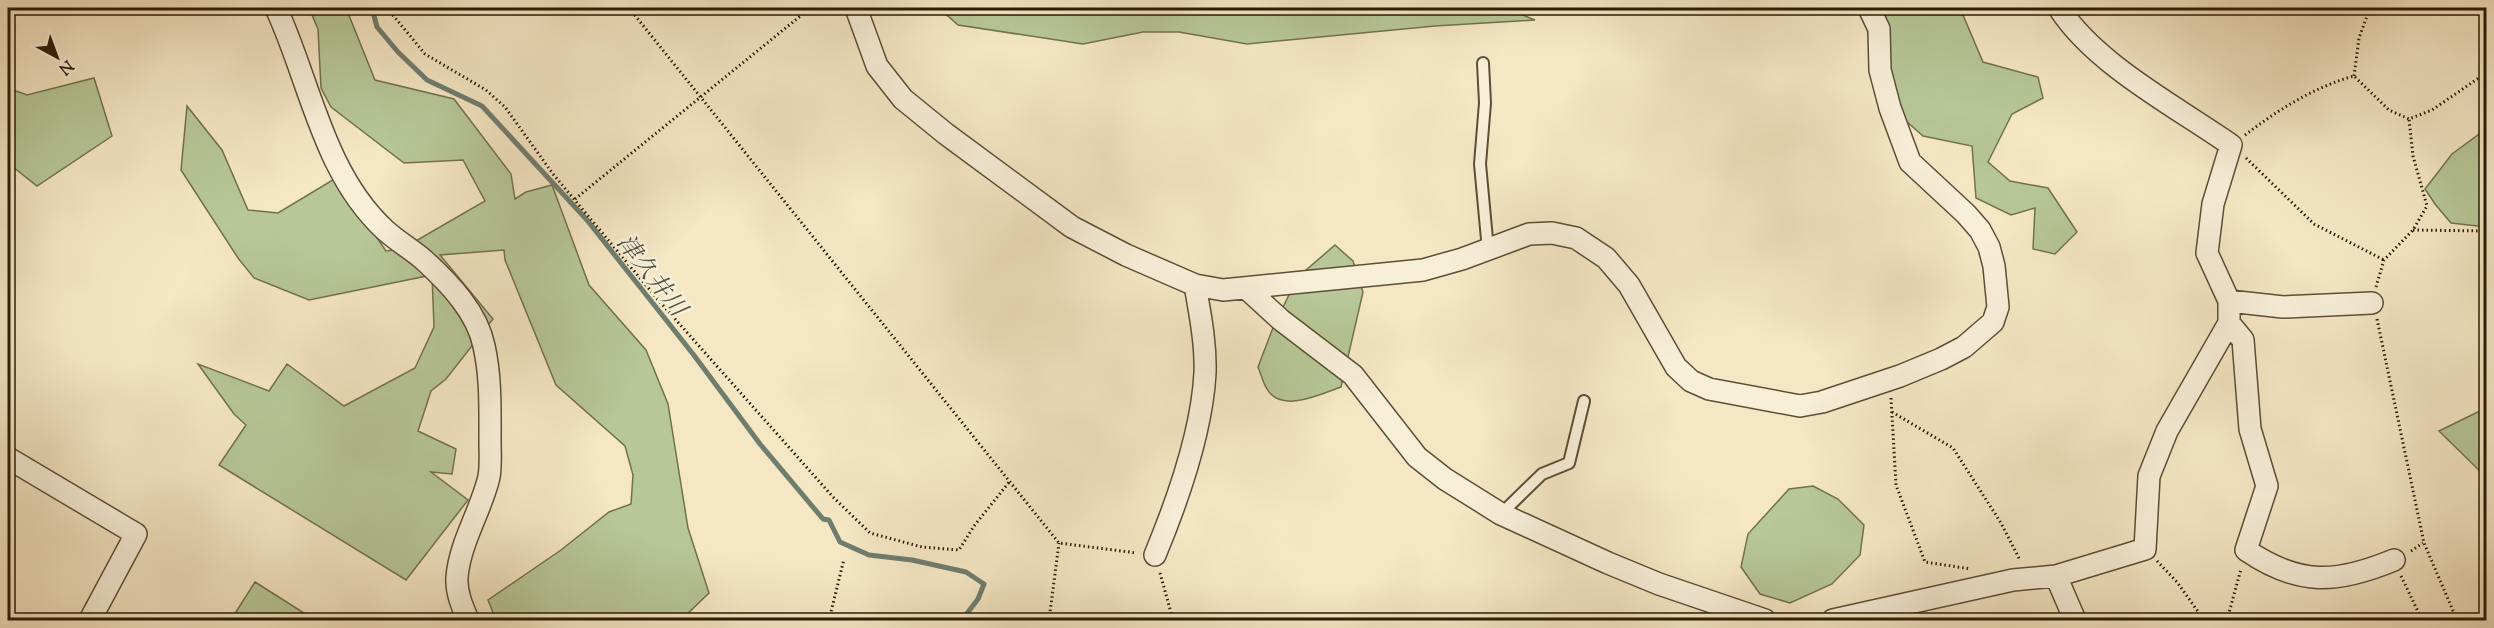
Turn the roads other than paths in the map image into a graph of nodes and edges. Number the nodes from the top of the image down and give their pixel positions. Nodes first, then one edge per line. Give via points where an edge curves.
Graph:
1 (276, 8) edge
2 (856, 8) edge
3 (1869, 8) edge
4 (2058, 8) edge
5 (1484, 63) dead end
6 (1488, 250) junction
7 (1195, 285) junction
8 (1246, 288) junction
9 (2229, 301) junction
10 (2372, 303) road end
11 (2229, 323) junction
12 (1584, 401) dead end
13 (8, 458) edge
14 (1501, 514) junction
15 (1155, 555) road end
16 (2394, 560) road end
17 (2056, 576) junction
18 (90, 621) edge
19 (468, 621) edge
20 (1765, 621) edge
21 (1833, 621) edge
22 (2075, 621) edge

1 - 19 street via 322,129 350,187 385,230 425,261 463,301 484,343 488,364 490,474 457,577
2 - 7 street via 876,66 903,99 1072,227
3 - 6 street via 1879,29 1880,69 1910,162 1966,214 1989,247 1998,307 1992,322 1964,346 1890,380 1800,406 1709,389 1691,381 1676,367 1629,285 1606,258 1576,238 1552,232 1529,234
4 - 9 street via 2071,27 2104,59 2231,145 2213,204 2207,253
5 - 6 lane via 1480,164
6 - 8 street via 1423,270
7 - 8 street via 1223,290
7 - 15 street via 1205,372 1200,410 1171,516
8 - 14 street via 1353,375 1417,457
9 - 10 street via 2283,307
9 - 11 street
11 - 16 street via 2243,340 2250,429 2266,486 2246,550 2266,564 2316,580 2364,573
11 - 17 street via 2167,431 2149,476 2145,549
12 - 14 lane via 1569,463 1542,474
13 - 18 street via 136,534
14 - 20 street via 1659,584
17 - 21 street via 1982,587
17 - 22 street

